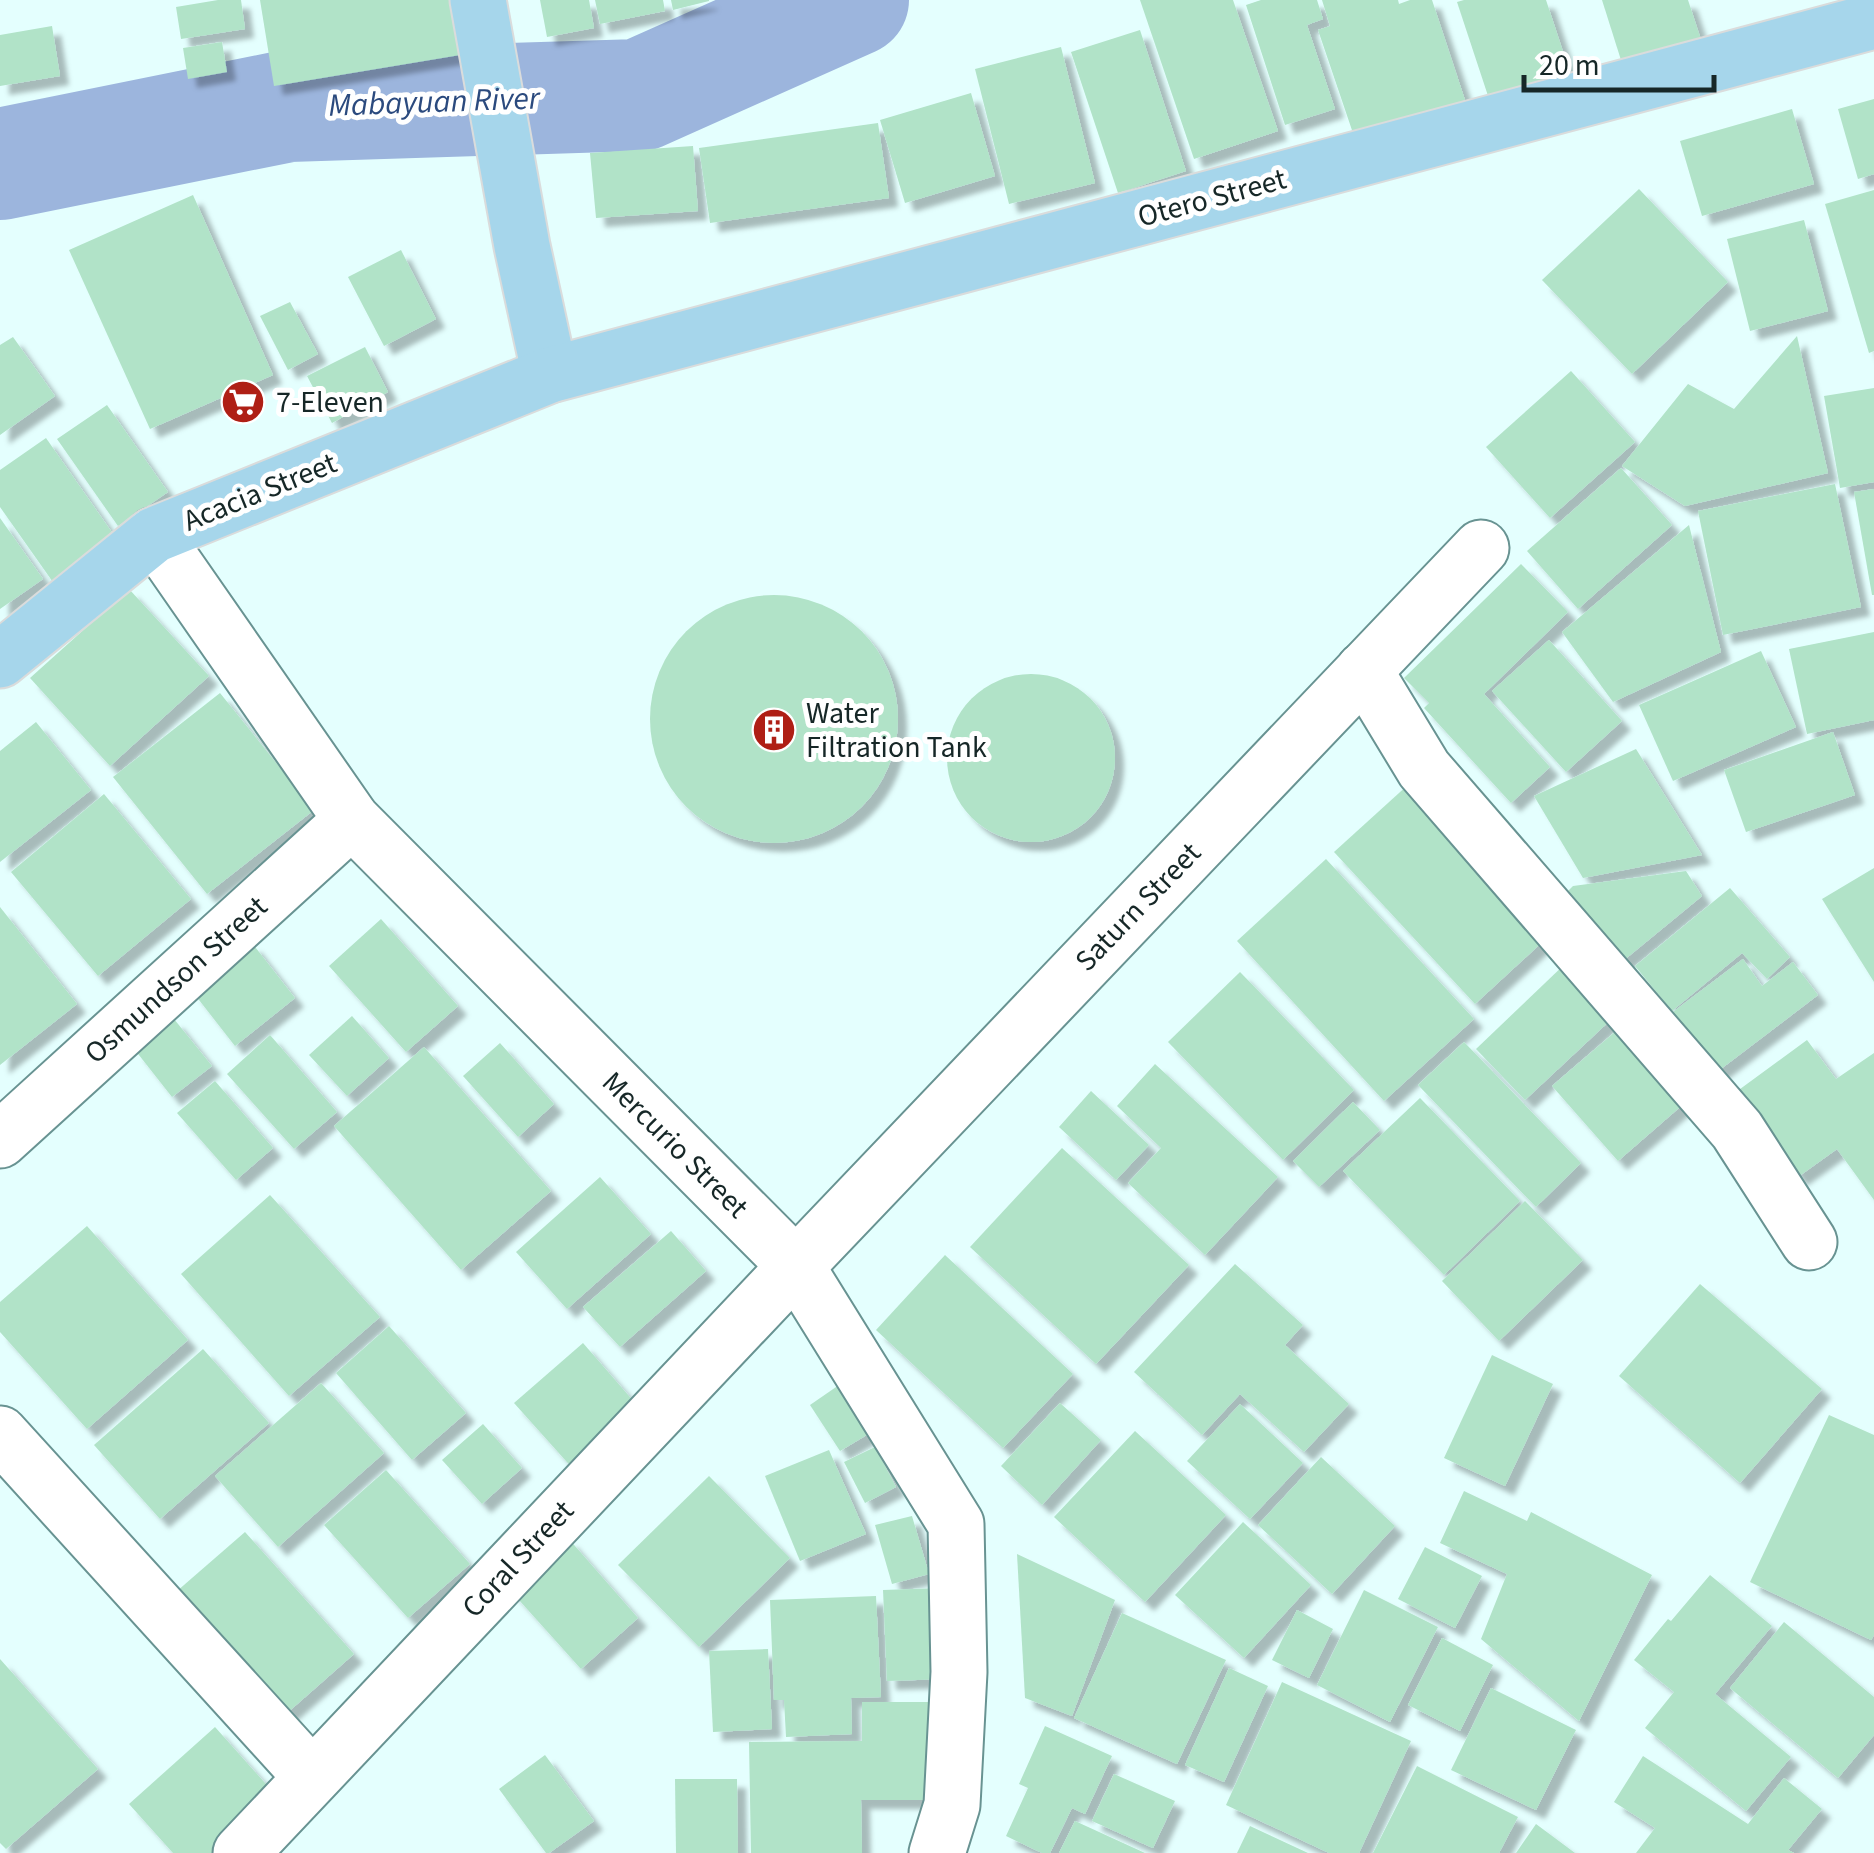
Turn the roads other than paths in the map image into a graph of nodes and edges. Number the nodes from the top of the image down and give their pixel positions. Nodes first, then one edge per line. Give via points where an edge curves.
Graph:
1 (478, 0) edge
2 (1874, 22) edge
3 (550, 376) junction
4 (154, 535) junction
5 (1481, 548) dead end
6 (0, 660) edge
7 (1364, 670) junction
8 (352, 820) junction
9 (0, 1140) edge
10 (1809, 1242) dead end
11 (796, 1266) junction
12 (0, 1434) edge
13 (312, 1777) junction
14 (241, 1853) edge
15 (937, 1853) edge

1 - 3 main road
2 - 3 main road, Otero Street
3 - 4 main road, Acacia Street
4 - 6 main road, Acacia Street
4 - 8 street, Mercurio Street
5 - 7 street, Saturn Street
7 - 10 street via 1424,769 1737,1130
7 - 11 street, Saturn Street
8 - 9 street, Osmundson Street
8 - 11 street, Mercurio Street
11 - 13 street, Coral Street
11 - 15 street, Mercurio Street via 956,1524 960,1672 952,1805
12 - 13 street
13 - 14 street, Coral Street

